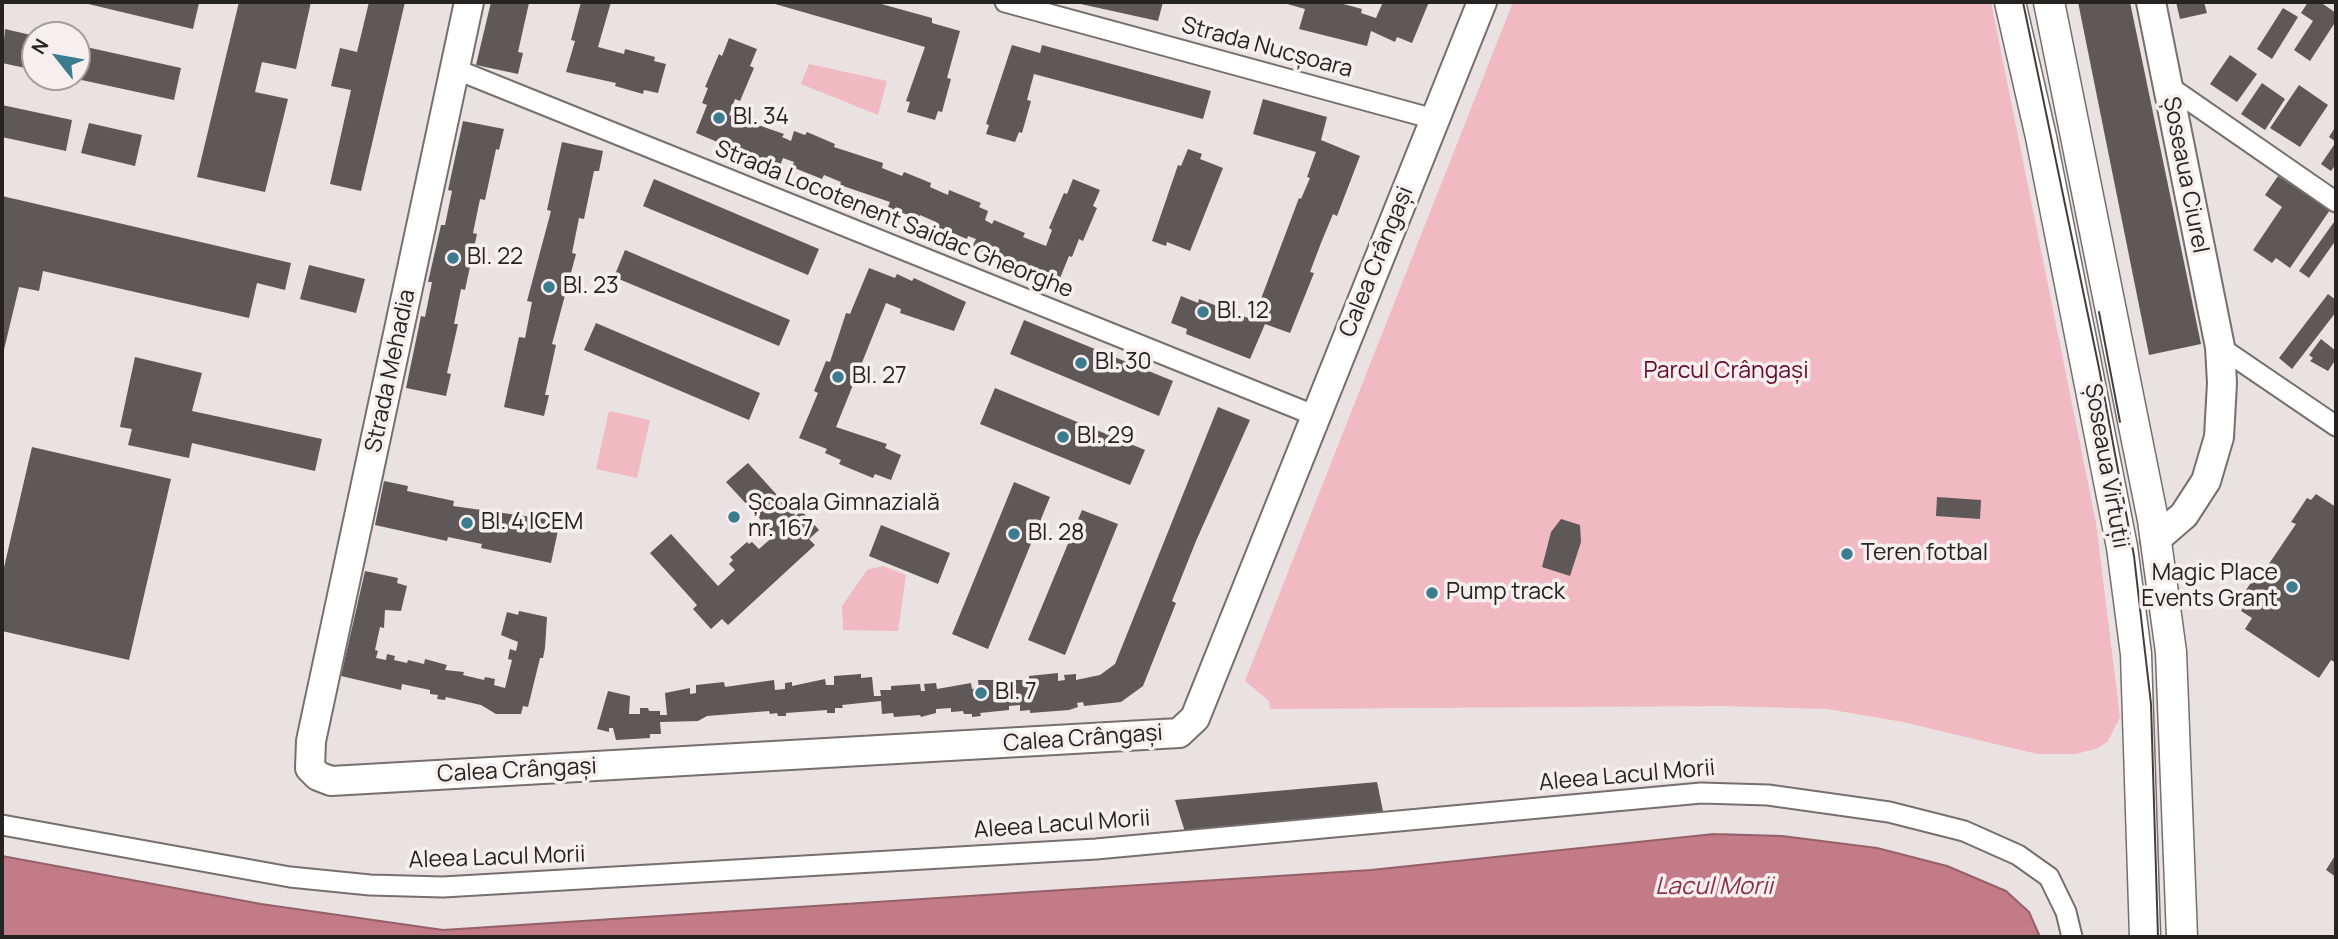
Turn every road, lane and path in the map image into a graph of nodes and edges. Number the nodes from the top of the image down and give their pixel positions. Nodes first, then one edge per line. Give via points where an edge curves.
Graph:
1 (469, 2) edge
2 (1005, 2) edge
3 (1482, 2) edge
4 (2010, 2) edge
5 (2049, 2) edge
6 (2151, 2) edge
7 (455, 69) junction
8 (2166, 85) junction
9 (1434, 119) junction
10 (2336, 202) edge
11 (2220, 347) junction
12 (1315, 416) junction
13 (2336, 426) edge
14 (2150, 500) junction
15 (2155, 540) junction
16 (311, 741) joint
17 (2, 825) edge
18 (2071, 937) edge
19 (2145, 937) edge
20 (2182, 937) edge

1 - 7 street, Strada Mehadia
2 - 9 street, Strada Nucșoara
3 - 9 street, Calea Crângași
4 - 19 main road, Șoseaua Virtuții via 2044,150 2122,547 2136,653
5 - 14 main road, Șoseaua Virtuții
6 - 8 street, Șoseaua Ciurel
7 - 12 street, Strada Locotenent Saidac Gheorghe
7 - 16 street, Strada Mehadia
8 - 10 street
8 - 11 street, Șoseaua Ciurel
9 - 12 street, Calea Crângași
11 - 13 street
11 - 14 street, Șoseaua Ciurel via 2202,441 2189,476 2169,502
11 - 15 street, Șoseaua Ciurel via 2220,428 2211,467 2191,507
12 - 16 street, Calea Crângași via 1195,718 1179,733 331,781 310,768
14 - 15 main road, Șoseaua Virtuții
15 - 20 main road, Șoseaua Virtuții via 2171,652
17 - 18 street, Aleea Lacul Morii via 290,877 443,887 1096,849 1701,793 1768,795 1889,812 1964,831 2018,855 2049,877 2066,912

